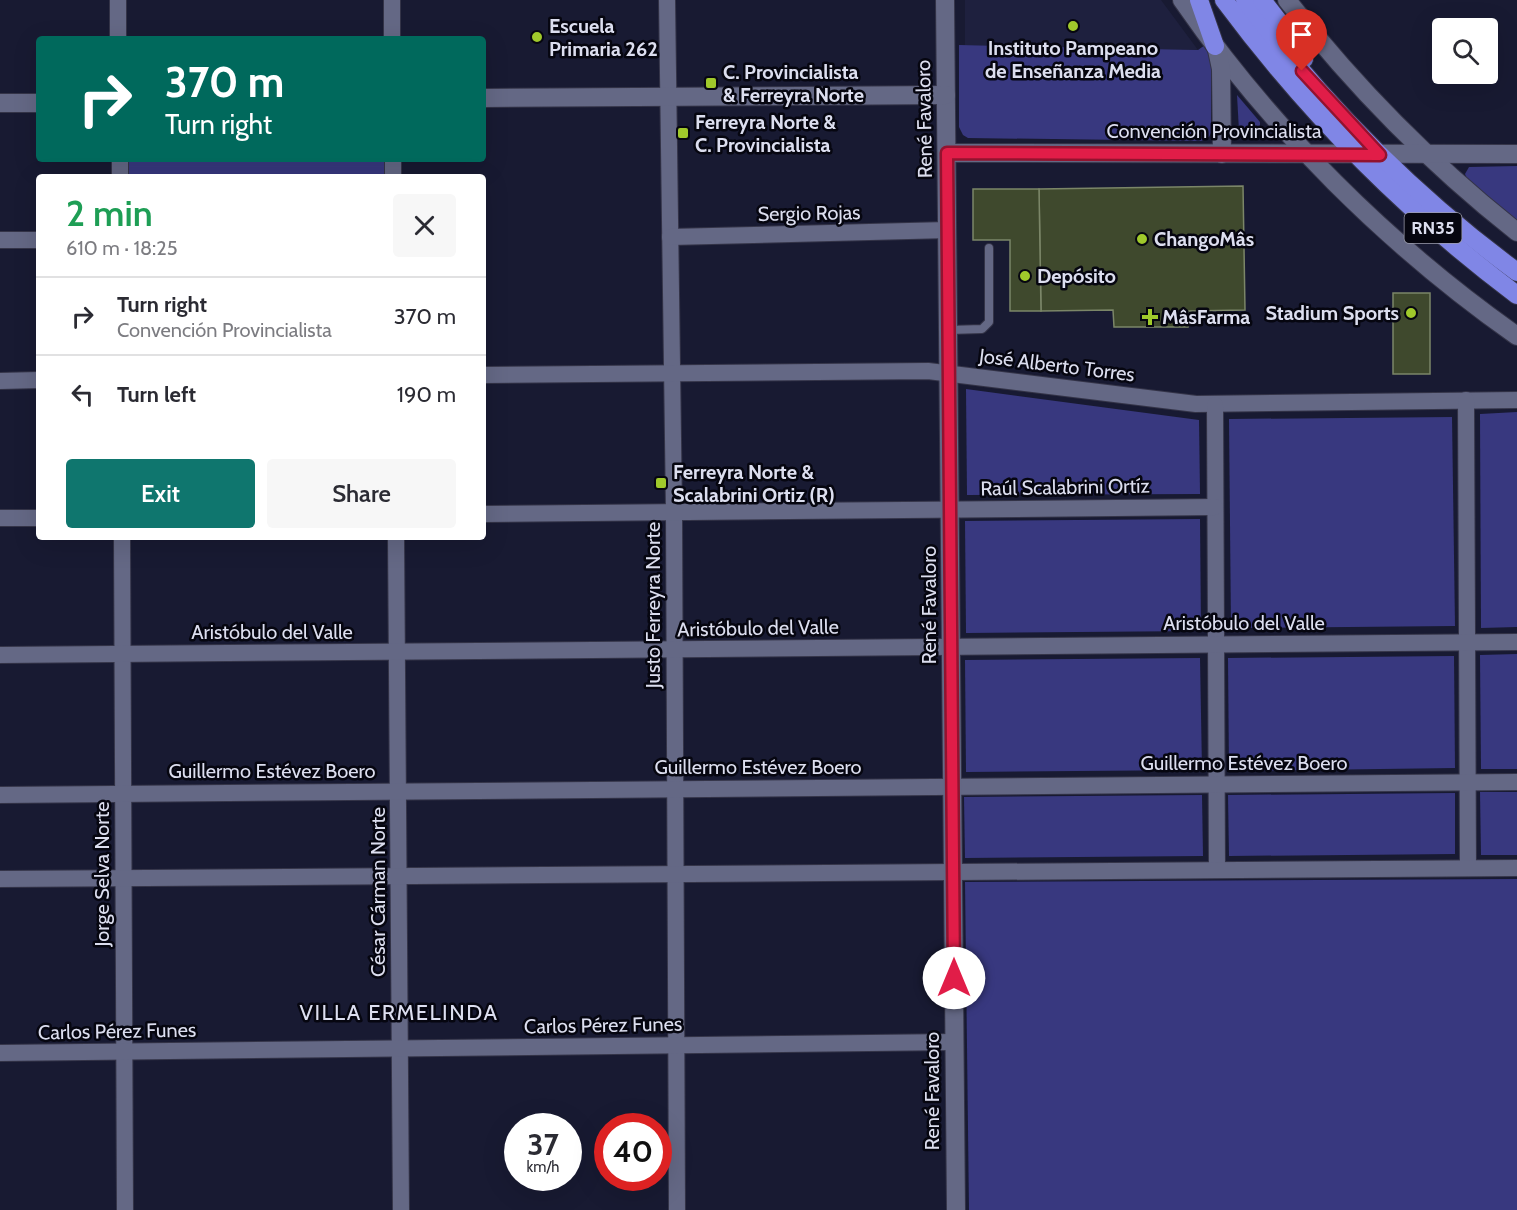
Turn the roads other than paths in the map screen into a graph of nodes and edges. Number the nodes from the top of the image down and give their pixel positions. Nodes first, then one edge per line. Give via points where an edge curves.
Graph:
1 (118, 0) edge
2 (392, 0) edge
3 (667, 0) edge
4 (945, 0) edge
5 (1182, 0) edge
6 (1199, 0) edge
7 (1224, 0) edge
8 (1245, 0) edge
9 (1262, 0) edge
10 (1287, 0) edge
11 (118, 36) edge
12 (392, 36) edge
13 (1215, 46) junction
14 (946, 95) junction
15 (1323, 95) junction
16 (668, 97) junction
17 (486, 98) edge
18 (0, 103) edge
19 (36, 103) edge
20 (947, 153) junction
21 (1222, 154) junction
22 (1309, 154) junction
23 (1354, 154) junction
24 (1517, 154) edge
25 (1380, 155) junction
26 (1428, 155) junction
27 (1429, 225) junction
28 (948, 230) junction
29 (1517, 232) edge
30 (670, 237) junction
31 (0, 240) edge
32 (36, 240) edge
33 (989, 248) dead end
34 (1509, 264) edge
35 (1517, 272) edge
36 (1517, 295) edge
37 (1517, 309) edge
38 (949, 330) junction
39 (1517, 336) edge
40 (949, 372) junction
41 (672, 373) junction
42 (486, 375) edge
43 (36, 380) edge
44 (0, 381) edge
45 (1466, 400) junction
46 (1517, 400) edge
47 (1215, 405) junction
48 (1215, 507) junction
49 (950, 509) junction
50 (674, 512) junction
51 (486, 514) edge
52 (0, 518) edge
53 (36, 518) edge
54 (122, 540) edge
55 (396, 540) edge
56 (1467, 642) junction
57 (1517, 642) edge
58 (1216, 645) junction
59 (951, 647) junction
60 (674, 649) junction
61 (397, 652) junction
62 (122, 654) junction
63 (0, 655) edge
64 (1467, 782) junction
65 (1517, 782) edge
66 (1216, 784) junction
67 (953, 787) junction
68 (675, 789) junction
69 (399, 791) junction
70 (123, 794) junction
71 (0, 795) edge
72 (1468, 868) junction
73 (1517, 868) edge
74 (1217, 870) junction
75 (953, 872) junction
76 (675, 874) junction
77 (399, 876) junction
78 (123, 878) junction
79 (0, 879) edge
80 (954, 1042) junction
81 (676, 1045) junction
82 (400, 1048) junction
83 (124, 1052) junction
84 (0, 1053) edge
85 (125, 1210) edge
86 (401, 1210) edge
87 (677, 1210) edge
88 (956, 1210) edge

1 - 11 street
2 - 12 street
3 - 16 street, Justo Ferreyra Norte
4 - 14 street, René Favaloro
5 - 13 street
6 - 13 highway
7 - 23 highway, RN35 via 1277,68
8 - 15 highway, RN35
9 - 15 highway via 1297,47
10 - 26 street via 1347,72
13 - 21 street via 1221,69
13 - 22 street
14 - 16 street
14 - 20 street, René Favaloro
15 - 25 highway, RN35
16 - 17 street
16 - 30 street, Justo Ferreyra Norte
18 - 19 street
20 - 21 street, Convención Provincialista
20 - 28 street, René Favaloro
21 - 22 street, Convención Provincialista
22 - 23 street, Convención Provincialista
22 - 39 street via 1415,258
23 - 25 street, Convención Provincialista
23 - 27 highway, RN35
24 - 26 street, Convención Provincialista
25 - 26 street, Convención Provincialista
25 - 34 highway, RN35 via 1439,210
26 - 29 street
27 - 36 highway, RN35
27 - 37 highway via 1474,277
28 - 30 street, Sergio Rojas
28 - 38 street, René Favaloro
30 - 41 street, Justo Ferreyra Norte
31 - 32 street
33 - 38 lane via 988,324 979,330
34 - 35 highway, RN35
38 - 40 street, René Favaloro
40 - 41 street, José Alberto Torres
40 - 47 street, José Alberto Torres
40 - 49 street, René Favaloro
41 - 42 street, José Alberto Torres
41 - 50 street, Justo Ferreyra Norte
43 - 44 street
45 - 46 street, José Alberto Torres
45 - 47 street, José Alberto Torres
45 - 56 street
47 - 48 street
48 - 49 street, Raúl Scalabrini Ortíz
48 - 58 street
49 - 50 street, Raúl Scalabrini Ortíz
49 - 59 street, René Favaloro
50 - 51 street, Raúl Scalabrini Ortíz
50 - 60 street, Justo Ferreyra Norte
52 - 53 street
54 - 62 street, Jorge Selva Norte
55 - 61 street, César Cárman Norte
56 - 57 street, Aristóbulo del Valle
56 - 58 street, Aristóbulo del Valle
56 - 64 street
58 - 59 street, Aristóbulo del Valle
58 - 66 street
59 - 60 street, Aristóbulo del Valle
59 - 67 street, René Favaloro
60 - 61 street, Aristóbulo del Valle
60 - 68 street, Justo Ferreyra Norte
61 - 62 street, Aristóbulo del Valle
61 - 69 street, César Cárman Norte
62 - 63 street, Aristóbulo del Valle
62 - 70 street, Jorge Selva Norte
64 - 65 street, Guillermo Estévez Boero
64 - 66 street, Guillermo Estévez Boero
64 - 72 street
66 - 67 street, Guillermo Estévez Boero
66 - 74 street
67 - 68 street, Guillermo Estévez Boero
67 - 75 street, René Favaloro
68 - 69 street, Guillermo Estévez Boero
68 - 76 street, Justo Ferreyra Norte
69 - 70 street, Guillermo Estévez Boero
69 - 77 street, César Cárman Norte
70 - 71 street, Guillermo Estévez Boero
70 - 78 street, Jorge Selva Norte
72 - 73 street
72 - 74 street
74 - 75 street
75 - 76 street
75 - 80 street, René Favaloro
76 - 77 street
76 - 81 street, Justo Ferreyra Norte
77 - 78 street
77 - 82 street, César Cárman Norte
78 - 79 street
78 - 83 street, Jorge Selva Norte
80 - 81 street, Carlos Pérez Funes
80 - 88 street, René Favaloro
81 - 82 street, Carlos Pérez Funes
81 - 87 street, Justo Ferreyra Norte
82 - 83 street, Carlos Pérez Funes
82 - 86 street, César Cárman Norte
83 - 84 street, Carlos Pérez Funes
83 - 85 street, Jorge Selva Norte

